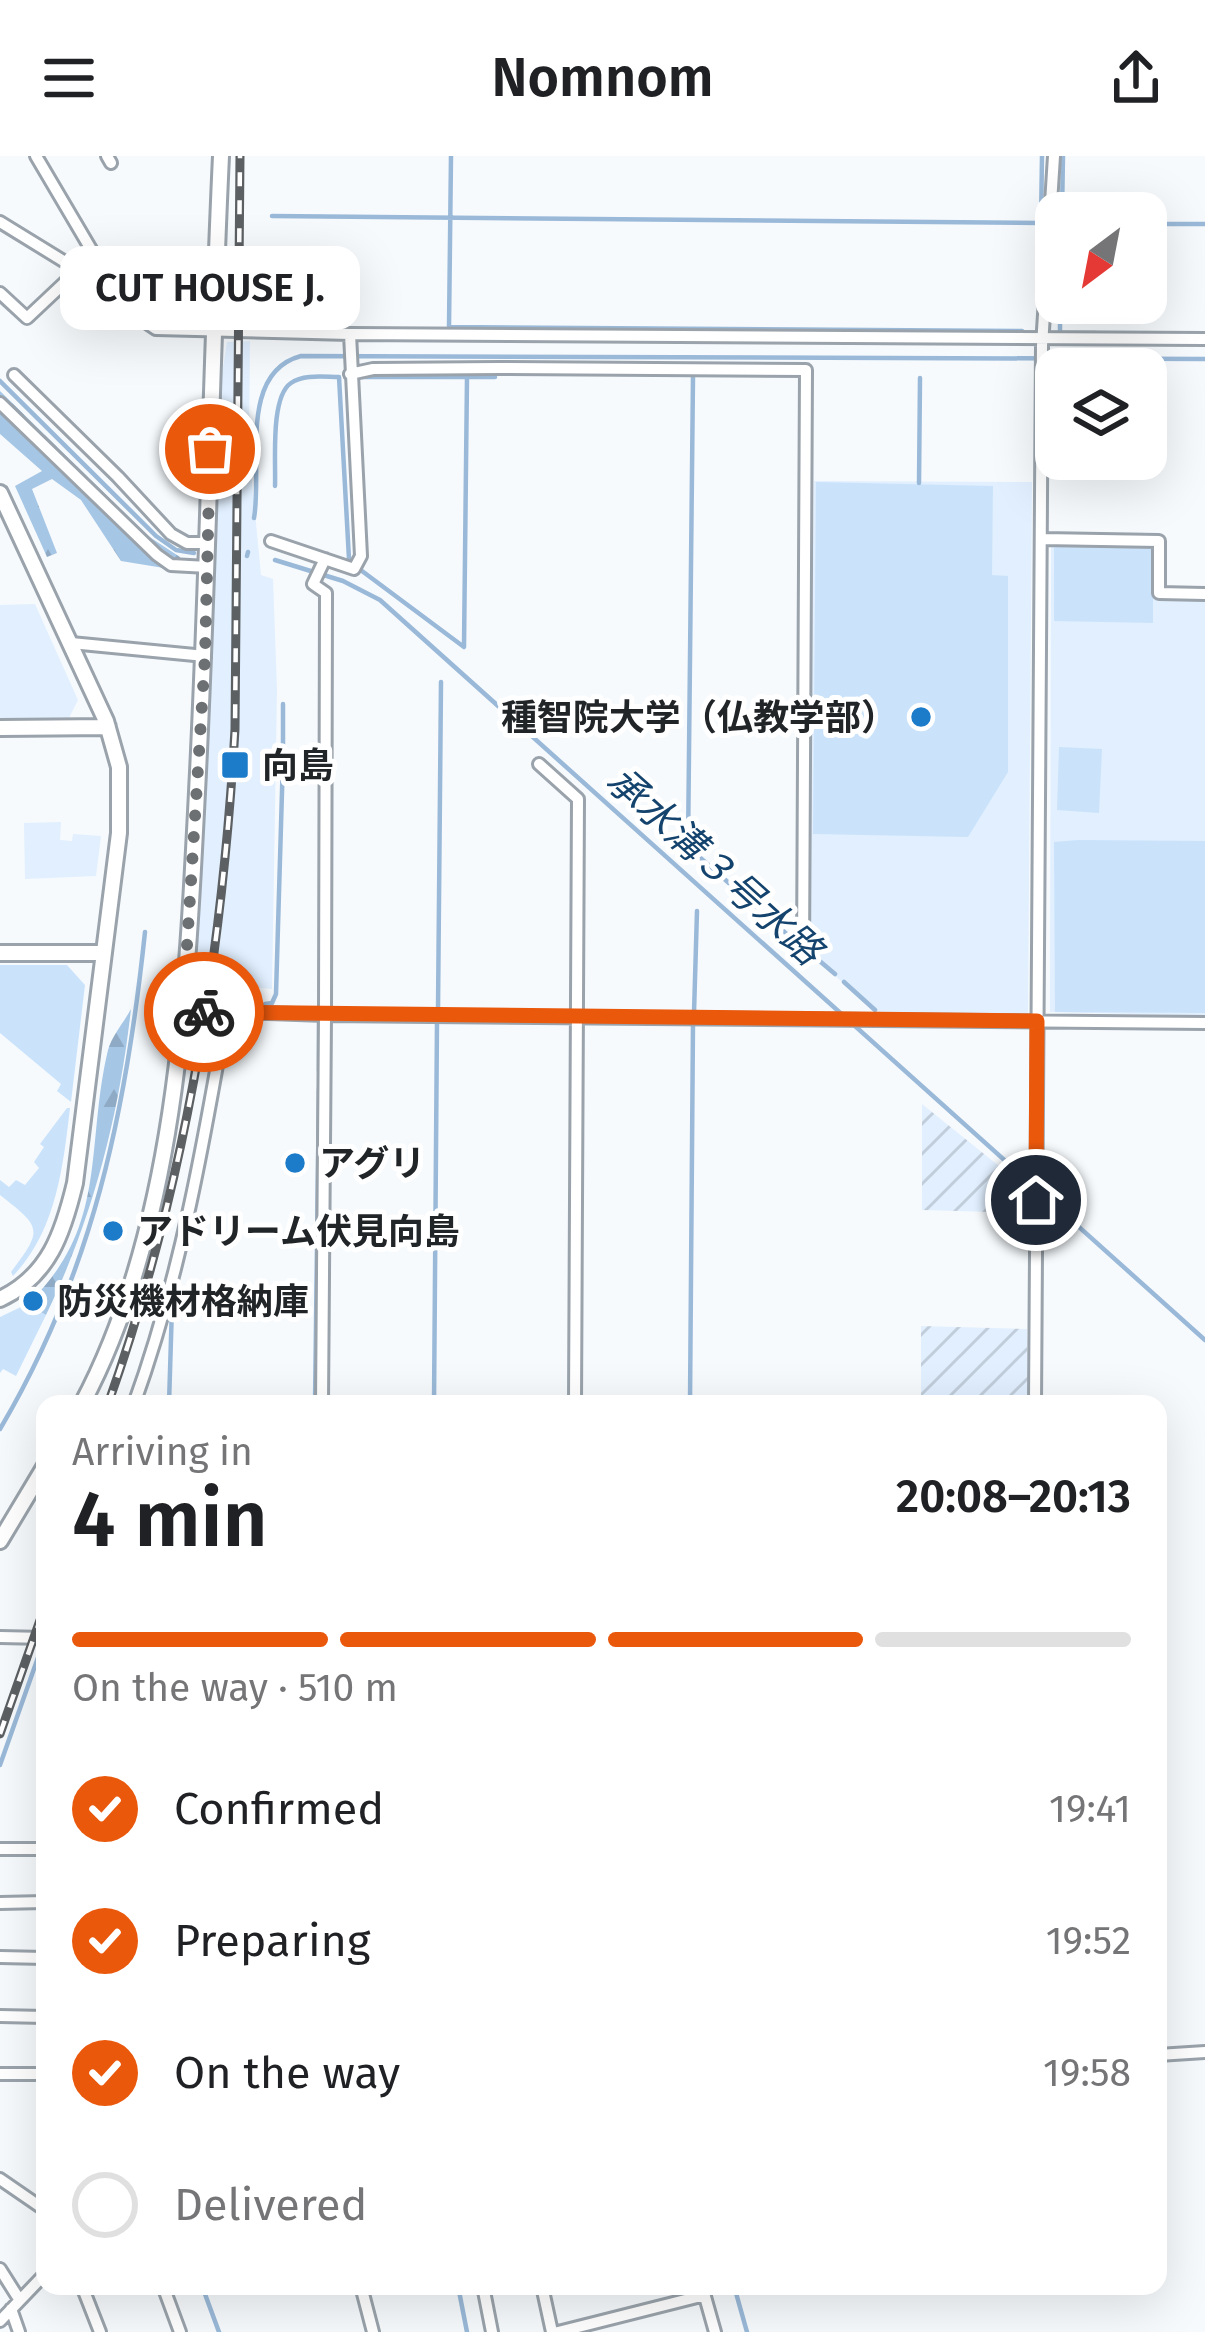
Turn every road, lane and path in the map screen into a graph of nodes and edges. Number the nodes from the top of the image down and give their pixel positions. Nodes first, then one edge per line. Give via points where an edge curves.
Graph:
1 (36, 156) edge
2 (221, 156) edge
3 (1054, 156) edge
4 (0, 222) edge
5 (78, 270) junction
6 (0, 293) edge
7 (126, 310) junction
8 (212, 332) junction
9 (1205, 339) edge
10 (350, 341) junction
11 (1043, 342) junction
12 (350, 370) junction
13 (14, 375) dead end
14 (0, 403) edge
15 (0, 493) edge
16 (1043, 539) junction
17 (271, 541) dead end
18 (208, 545) junction
19 (325, 560) junction
20 (208, 567) junction
21 (1205, 594) edge
22 (71, 644) junction
23 (205, 656) junction
24 (108, 727) junction
25 (0, 728) edge
26 (539, 764) dead end
27 (104, 952) junction
28 (0, 953) edge
29 (803, 956) dead end
30 (183, 1010) junction
31 (226, 1014) junction
32 (325, 1015) junction
33 (578, 1016) junction
34 (1037, 1021) junction
35 (1205, 1023) edge
36 (0, 1300) edge
37 (86, 1395) edge
38 (137, 1395) edge
39 (322, 1395) edge
40 (575, 1395) edge
41 (1035, 1395) edge
42 (36, 1481) edge
43 (0, 1541) edge
44 (0, 1637) edge
45 (36, 1638) edge
46 (0, 1849) edge
47 (36, 1849) edge
48 (36, 1902) edge
49 (0, 1903) edge
50 (0, 1957) edge
51 (36, 1958) edge
52 (0, 2016) edge
53 (36, 2018) edge
54 (1205, 2052) edge
55 (1167, 2054) edge
56 (0, 2074) edge
57 (36, 2074) edge
58 (0, 2179) edge
59 (36, 2204) edge
60 (0, 2269) edge
61 (36, 2283) edge
62 (86, 2295) edge
63 (166, 2295) edge
64 (363, 2295) edge
65 (485, 2295) edge
66 (545, 2295) edge
67 (686, 2295) edge
68 (705, 2295) edge
69 (15, 2304) junction
70 (0, 2321) edge
71 (19, 2332) edge
72 (100, 2332) edge
73 (180, 2332) edge
74 (373, 2332) edge
75 (492, 2332) edge
76 (555, 2332) edge
77 (715, 2332) edge

1 - 7 street
2 - 8 street
3 - 11 street
4 - 5 street
5 - 6 street via 27,318
5 - 7 street
7 - 8 street via 156,329
8 - 10 street
8 - 18 street
9 - 11 street
10 - 11 street
10 - 12 street
11 - 16 street
12 - 19 street via 361,556 354,569
12 - 29 street via 806,370
13 - 18 street via 171,534
14 - 20 street via 157,555 171,565
15 - 22 street
16 - 21 street via 1159,541 1159,593
16 - 34 street
17 - 19 street
18 - 20 street
19 - 32 street via 314,582 326,592
20 - 23 street
22 - 23 street
22 - 24 street
23 - 30 street
24 - 25 street
24 - 27 street via 119,767 119,832
26 - 33 street via 578,799
27 - 28 street
27 - 36 street via 66,1218 42,1270
30 - 31 street
30 - 37 street via 174,1094 139,1249
31 - 32 street
31 - 38 street via 189,1214
32 - 33 street
32 - 39 street
33 - 34 street
33 - 40 street
34 - 35 street
34 - 41 street
42 - 43 street
44 - 45 street
46 - 47 street
48 - 49 street
50 - 51 street
52 - 53 street
54 - 55 street
56 - 57 street
58 - 59 street
60 - 69 street
61 - 69 street
62 - 72 street
63 - 73 street
64 - 74 street
65 - 75 street
66 - 76 street
67 - 76 street
68 - 77 street
69 - 70 street
69 - 71 street

